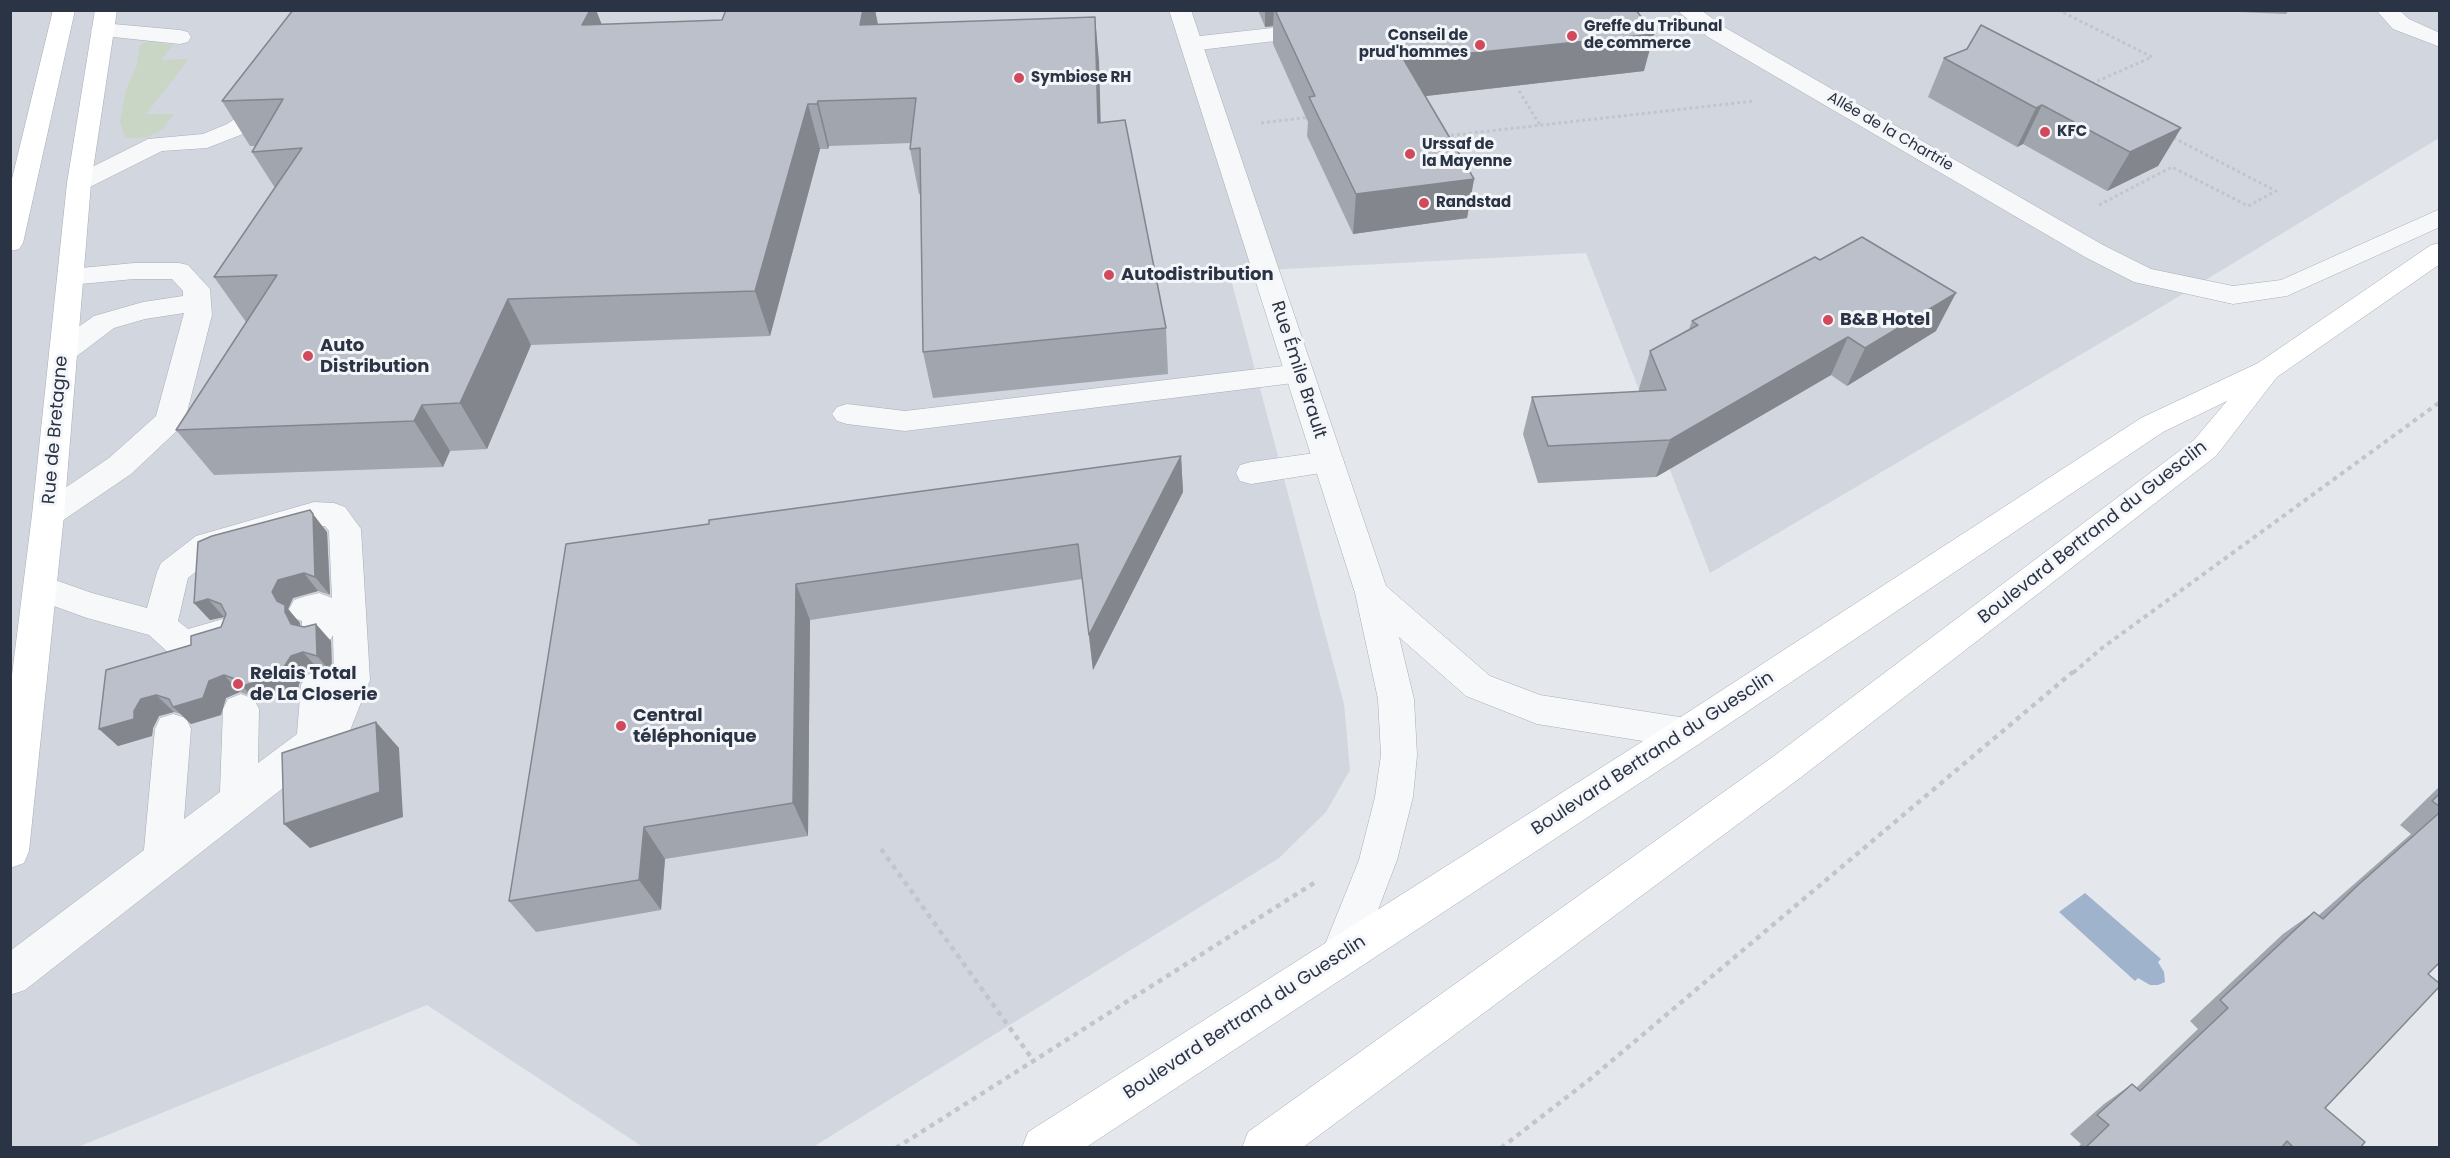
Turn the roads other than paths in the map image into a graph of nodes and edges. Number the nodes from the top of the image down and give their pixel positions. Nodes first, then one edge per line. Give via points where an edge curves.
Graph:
1 (64, 10) edge
2 (1180, 10) edge
3 (1687, 10) edge
4 (2386, 10) edge
5 (104, 20) edge
6 (1343, 27) edge
7 (180, 37) dead end
8 (2439, 41) edge
9 (1191, 44) junction
10 (281, 81) edge
11 (79, 183) junction
12 (2439, 217) edge
13 (12, 233) edge
14 (2439, 251) edge
15 (70, 277) junction
16 (197, 302) junction
17 (63, 352) junction
18 (2268, 370) junction
19 (1300, 374) junction
20 (847, 414) dead end
21 (1329, 462) junction
22 (1251, 473) dead end
23 (48, 515) junction
24 (41, 588) junction
25 (1372, 593) junction
26 (223, 633) edge
27 (174, 646) junction
28 (319, 685) dead end
29 (241, 709) dead end
30 (173, 729) dead end
31 (1686, 733) junction
32 (314, 741) junction
33 (238, 801) junction
34 (10, 851) edge
35 (162, 859) junction
36 (1340, 957) junction
37 (10, 976) edge
38 (1044, 1148) edge
39 (1264, 1148) edge

1 - 13 main road
2 - 9 street, Rue Émile Brault
3 - 12 street, Allée de la Chartrie via 1716,32 2143,276 2233,295 2288,288
4 - 8 street via 2401,24
5 - 7 street
5 - 11 main road, Rue de Bretagne
6 - 9 street
9 - 19 street, Rue Émile Brault
10 - 11 street via 256,115 235,129 207,141 157,144
11 - 15 main road, Rue de Bretagne
14 - 18 main road, Boulevard Bertrand du Guesclin
15 - 16 street via 178,271 196,289
15 - 17 main road, Rue de Bretagne
16 - 17 street via 104,322
16 - 23 street via 198,315 170,420 120,466
17 - 23 main road, Rue de Bretagne
18 - 31 main road, Boulevard Bertrand du Guesclin via 2152,425
18 - 39 main road, Boulevard Bertrand du Guesclin via 2205,448 1787,767
19 - 20 street via 905,420
19 - 21 street, Rue Émile Brault
21 - 22 street
21 - 25 street, Rue Émile Brault
23 - 24 main road, Rue de Bretagne
24 - 27 street
24 - 34 main road, Rue de Bretagne
25 - 31 street via 1478,686 1537,709
25 - 36 street, Rue Émile Brault via 1396,699 1399,755 1394,797 1378,860
26 - 27 street
27 - 32 street via 173,572 207,545 314,514 334,515 345,529 352,680 334,727
28 - 32 street
29 - 33 street
30 - 35 street
31 - 36 main road, Boulevard Bertrand du Guesclin
32 - 33 street
33 - 35 street
35 - 37 street
36 - 38 main road, Boulevard Bertrand du Guesclin

